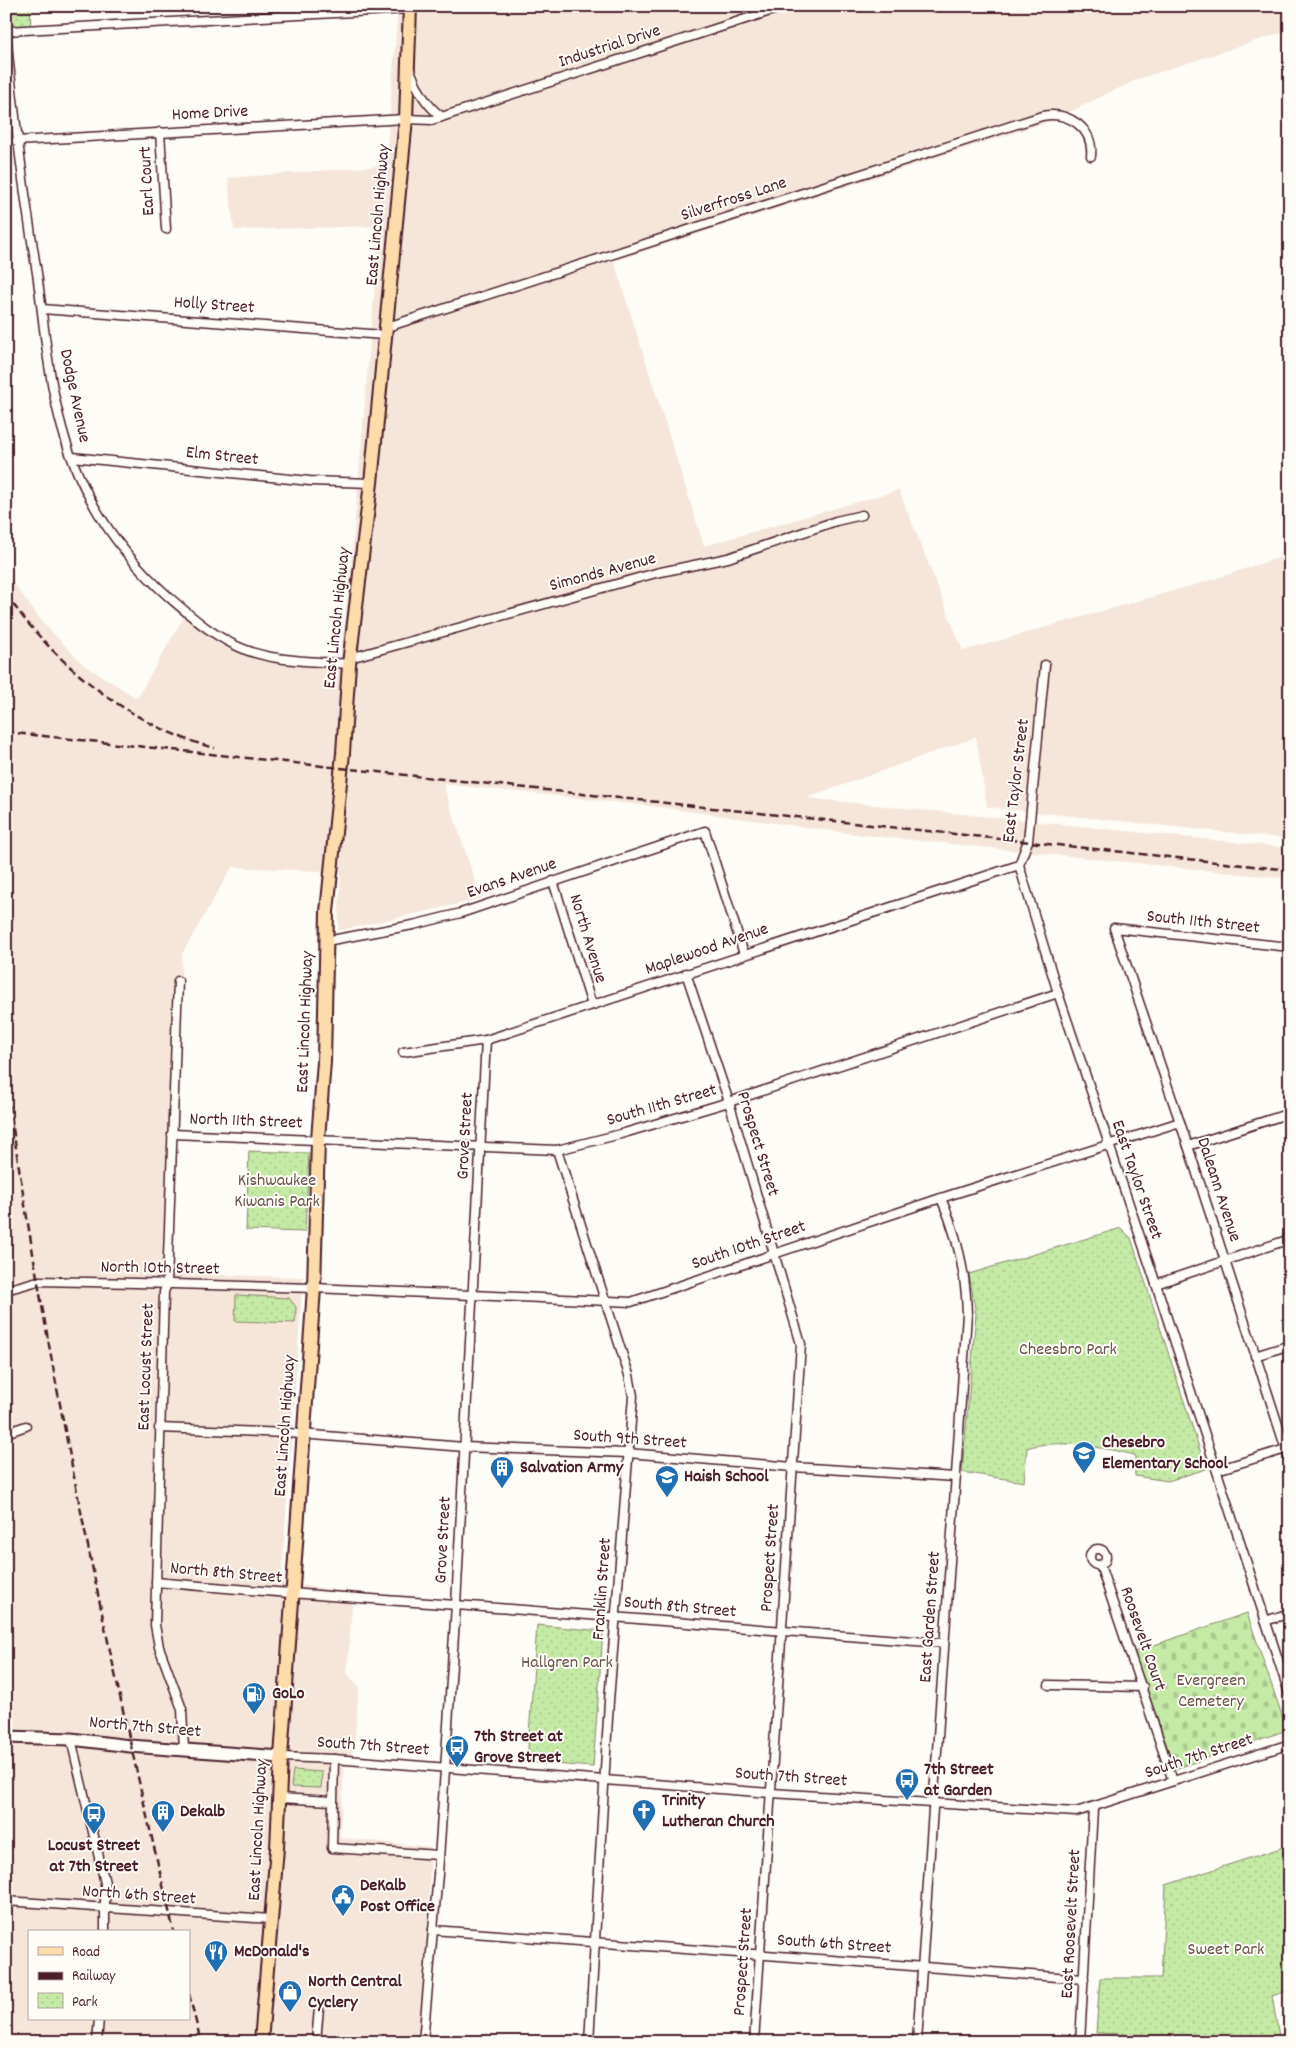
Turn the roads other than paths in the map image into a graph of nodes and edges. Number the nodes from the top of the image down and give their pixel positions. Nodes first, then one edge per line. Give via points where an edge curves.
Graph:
1 (786, 6) edge
2 (410, 8) edge
3 (6, 33) edge
4 (408, 66) junction
5 (442, 117) junction
6 (406, 119) junction
7 (160, 132) junction
8 (16, 141) junction
9 (1091, 156) dead end
10 (166, 229) dead end
11 (42, 309) junction
12 (384, 332) junction
13 (72, 457) junction
14 (370, 483) junction
15 (862, 515) dead end
16 (349, 661) junction
17 (1045, 665) dead end
18 (1018, 865) junction
19 (553, 881) junction
20 (1114, 928) joint
21 (326, 941) junction
22 (1290, 947) edge
23 (744, 954) junction
24 (686, 973) junction
25 (178, 981) dead end
26 (1058, 992) junction
27 (592, 1006) junction
28 (486, 1040) junction
29 (403, 1052) dead end
30 (729, 1102) junction
31 (1290, 1113) edge
32 (1180, 1122) junction
33 (172, 1134) junction
34 (318, 1140) junction
35 (481, 1146) junction
36 (1108, 1146) junction
37 (1188, 1146) junction
38 (557, 1150) junction
39 (941, 1198) junction
40 (1290, 1239) edge
41 (774, 1253) junction
42 (1225, 1260) junction
43 (167, 1284) junction
44 (1156, 1284) junction
45 (314, 1288) junction
46 (6, 1290) edge
47 (474, 1295) junction
48 (605, 1302) junction
49 (1290, 1345) edge
50 (1255, 1356) junction
51 (26, 1426) dead end
52 (159, 1428) junction
53 (6, 1433) edge
54 (302, 1434) junction
55 (464, 1447) junction
56 (1288, 1449) edge
57 (628, 1453) junction
58 (1290, 1462) edge
59 (793, 1467) junction
60 (1217, 1470) junction
61 (956, 1477) junction
62 (1100, 1565) dead end
63 (156, 1582) junction
64 (293, 1595) junction
65 (456, 1605) junction
66 (1290, 1613) edge
67 (616, 1617) junction
68 (1265, 1621) junction
69 (781, 1632) junction
70 (944, 1643) junction
71 (1049, 1685) dead end
72 (1143, 1687) junction
73 (1290, 1696) edge
74 (6, 1737) edge
75 (71, 1739) junction
76 (1290, 1744) edge
77 (184, 1750) junction
78 (281, 1757) junction
79 (334, 1759) junction
80 (445, 1768) junction
81 (604, 1779) junction
82 (1173, 1781) junction
83 (771, 1793) junction
84 (280, 1798) junction
85 (331, 1801) junction
86 (934, 1803) junction
87 (1093, 1808) junction
88 (439, 1855) junction
89 (6, 1901) edge
90 (107, 1910) junction
91 (271, 1919) junction
92 (105, 1930) edge
93 (433, 1930) junction
94 (596, 1942) junction
95 (760, 1954) junction
96 (922, 1967) junction
97 (1084, 1979) junction
98 (319, 2008) dead end
99 (99, 2020) edge
100 (97, 2042) edge
101 (261, 2042) edge
102 (316, 2042) edge
103 (423, 2042) edge
104 (588, 2042) edge
105 (754, 2042) edge
106 (917, 2042) edge
107 (1080, 2042) edge

1 - 5 street, Industrial Drive
2 - 3 street
2 - 4 main road, East Lincoln Highway
3 - 8 street, Dodge Avenue
4 - 5 street via 428,107
4 - 6 main road, East Lincoln Highway
5 - 6 street, Industrial Drive
6 - 7 street, Home Drive
6 - 12 main road, East Lincoln Highway
7 - 8 street, Home Drive
7 - 10 street, Earl Court
8 - 11 street, Dodge Avenue
9 - 12 street, Silverfross Lane via 1088,134 1074,120 1050,114
11 - 12 street, Holly Street
11 - 13 street, Dodge Avenue via 57,409
12 - 14 main road, East Lincoln Highway
13 - 14 street, Elm Street via 310,481
13 - 16 street, Dodge Avenue via 84,488 120,546 154,584 209,630 232,644 259,654
14 - 16 main road, East Lincoln Highway
15 - 16 street, Simonds Avenue via 728,558 656,573
16 - 21 main road, East Lincoln Highway
17 - 18 street, East Taylor Street via 1029,832
18 - 23 street, Maplewood Avenue
18 - 26 street, East Taylor Street
19 - 21 street, Evans Avenue via 451,916
19 - 23 street, Evans Avenue via 705,832
19 - 27 street, North Avenue
20 - 22 street, South 11th Street
20 - 32 street, Daleann Avenue
21 - 34 main road, East Lincoln Highway via 324,1062
23 - 24 street, Maplewood Avenue
24 - 27 street, Maplewood Avenue
24 - 30 street, Prospect Street
25 - 33 street, East Locust Street
26 - 30 street, South 11th Street
26 - 36 street, East Taylor Street
27 - 28 street, Maplewood Avenue
28 - 29 street, Maplewood Avenue
28 - 35 street, Grove Street
30 - 38 street, South 11th Street
30 - 41 street, Prospect Street
31 - 37 street
32 - 36 street, South 10th Street
32 - 37 street, Daleann Avenue
33 - 34 street, North 11th Street
33 - 43 street, East Locust Street
34 - 35 street, South 11th Street
34 - 45 main road, East Lincoln Highway
35 - 38 street, South 11th Street
35 - 47 street, Grove Street
36 - 39 street, South 10th Street
36 - 44 street, East Taylor Street
37 - 42 street, Daleann Avenue
38 - 48 street, Franklin Street
39 - 41 street, South 10th Street
39 - 61 street, East Garden Street via 967,1286
40 - 42 street
41 - 48 street, South 10th Street via 631,1302
41 - 59 street, Prospect Street via 802,1344
42 - 44 street
42 - 50 street, Daleann Avenue
43 - 45 street, North 10th Street
43 - 46 street, North 10th Street via 38,1281
43 - 52 street, East Locust Street via 164,1292
44 - 60 street, East Taylor Street
45 - 47 street, South 10th Street
45 - 54 main road, East Lincoln Highway
47 - 48 street, South 10th Street
47 - 55 street, Grove Street
48 - 57 street, Franklin Street via 632,1386
49 - 50 street
50 - 56 street, Daleann Avenue
51 - 53 street
52 - 54 street, South 9th Street
52 - 63 street, East Locust Street
54 - 55 street, South 9th Street
54 - 64 main road, East Lincoln Highway
55 - 57 street, South 9th Street
55 - 65 street, Grove Street
56 - 58 street, Daleann Avenue
56 - 60 street
57 - 59 street, South 9th Street
57 - 67 street, Franklin Street
59 - 61 street, South 9th Street
59 - 69 street, Prospect Street
60 - 68 street, East Taylor Street
61 - 70 street, East Garden Street
62 - 72 street, Roosevelt Court
63 - 64 street, North 8th Street
63 - 77 street, East Locust Street via 156,1632 182,1709
64 - 65 street, South 8th Street
64 - 78 main road, East Lincoln Highway
65 - 67 street, South 8th Street
65 - 80 street, Grove Street
66 - 68 street
67 - 69 street, South 8th Street
67 - 81 street, Franklin Street
68 - 73 street, East Taylor Street
69 - 70 street, South 8th Street
69 - 83 street, Prospect Street
70 - 86 street, East Garden Street
71 - 72 street
72 - 82 street, Roosevelt Court
74 - 75 street, North 7th Street
75 - 77 street, North 7th Street
75 - 90 street via 104,1876
76 - 82 street, South 7th Street
77 - 78 street, North 7th Street
78 - 79 street, South 7th Street
78 - 84 main road, East Lincoln Highway
79 - 80 street, South 7th Street
79 - 85 street
80 - 81 street, South 7th Street
80 - 88 street, Grove Street
81 - 83 street, South 7th Street
81 - 94 street, Franklin Street
82 - 87 street, South 7th Street
83 - 86 street, South 7th Street
83 - 95 street, Prospect Street
84 - 85 street
84 - 91 main road, East Lincoln Highway
85 - 88 street via 332,1848
86 - 87 street, South 7th Street via 1062,1812
86 - 96 street, East Garden Street
87 - 97 street, East Roosevelt Street
88 - 93 street, Grove Street
89 - 90 street, North 6th Street
90 - 91 street, North 6th Street
90 - 92 street
91 - 101 main road, East Lincoln Highway
93 - 94 street, South 6th Street
93 - 103 street, Grove Street
94 - 95 street, South 6th Street
94 - 104 street, Franklin Street
95 - 96 street, South 6th Street
95 - 105 street, Prospect Street
96 - 97 street, South 6th Street
96 - 106 street, East Garden Street
97 - 107 street, East Roosevelt Street
98 - 102 street
99 - 100 street

